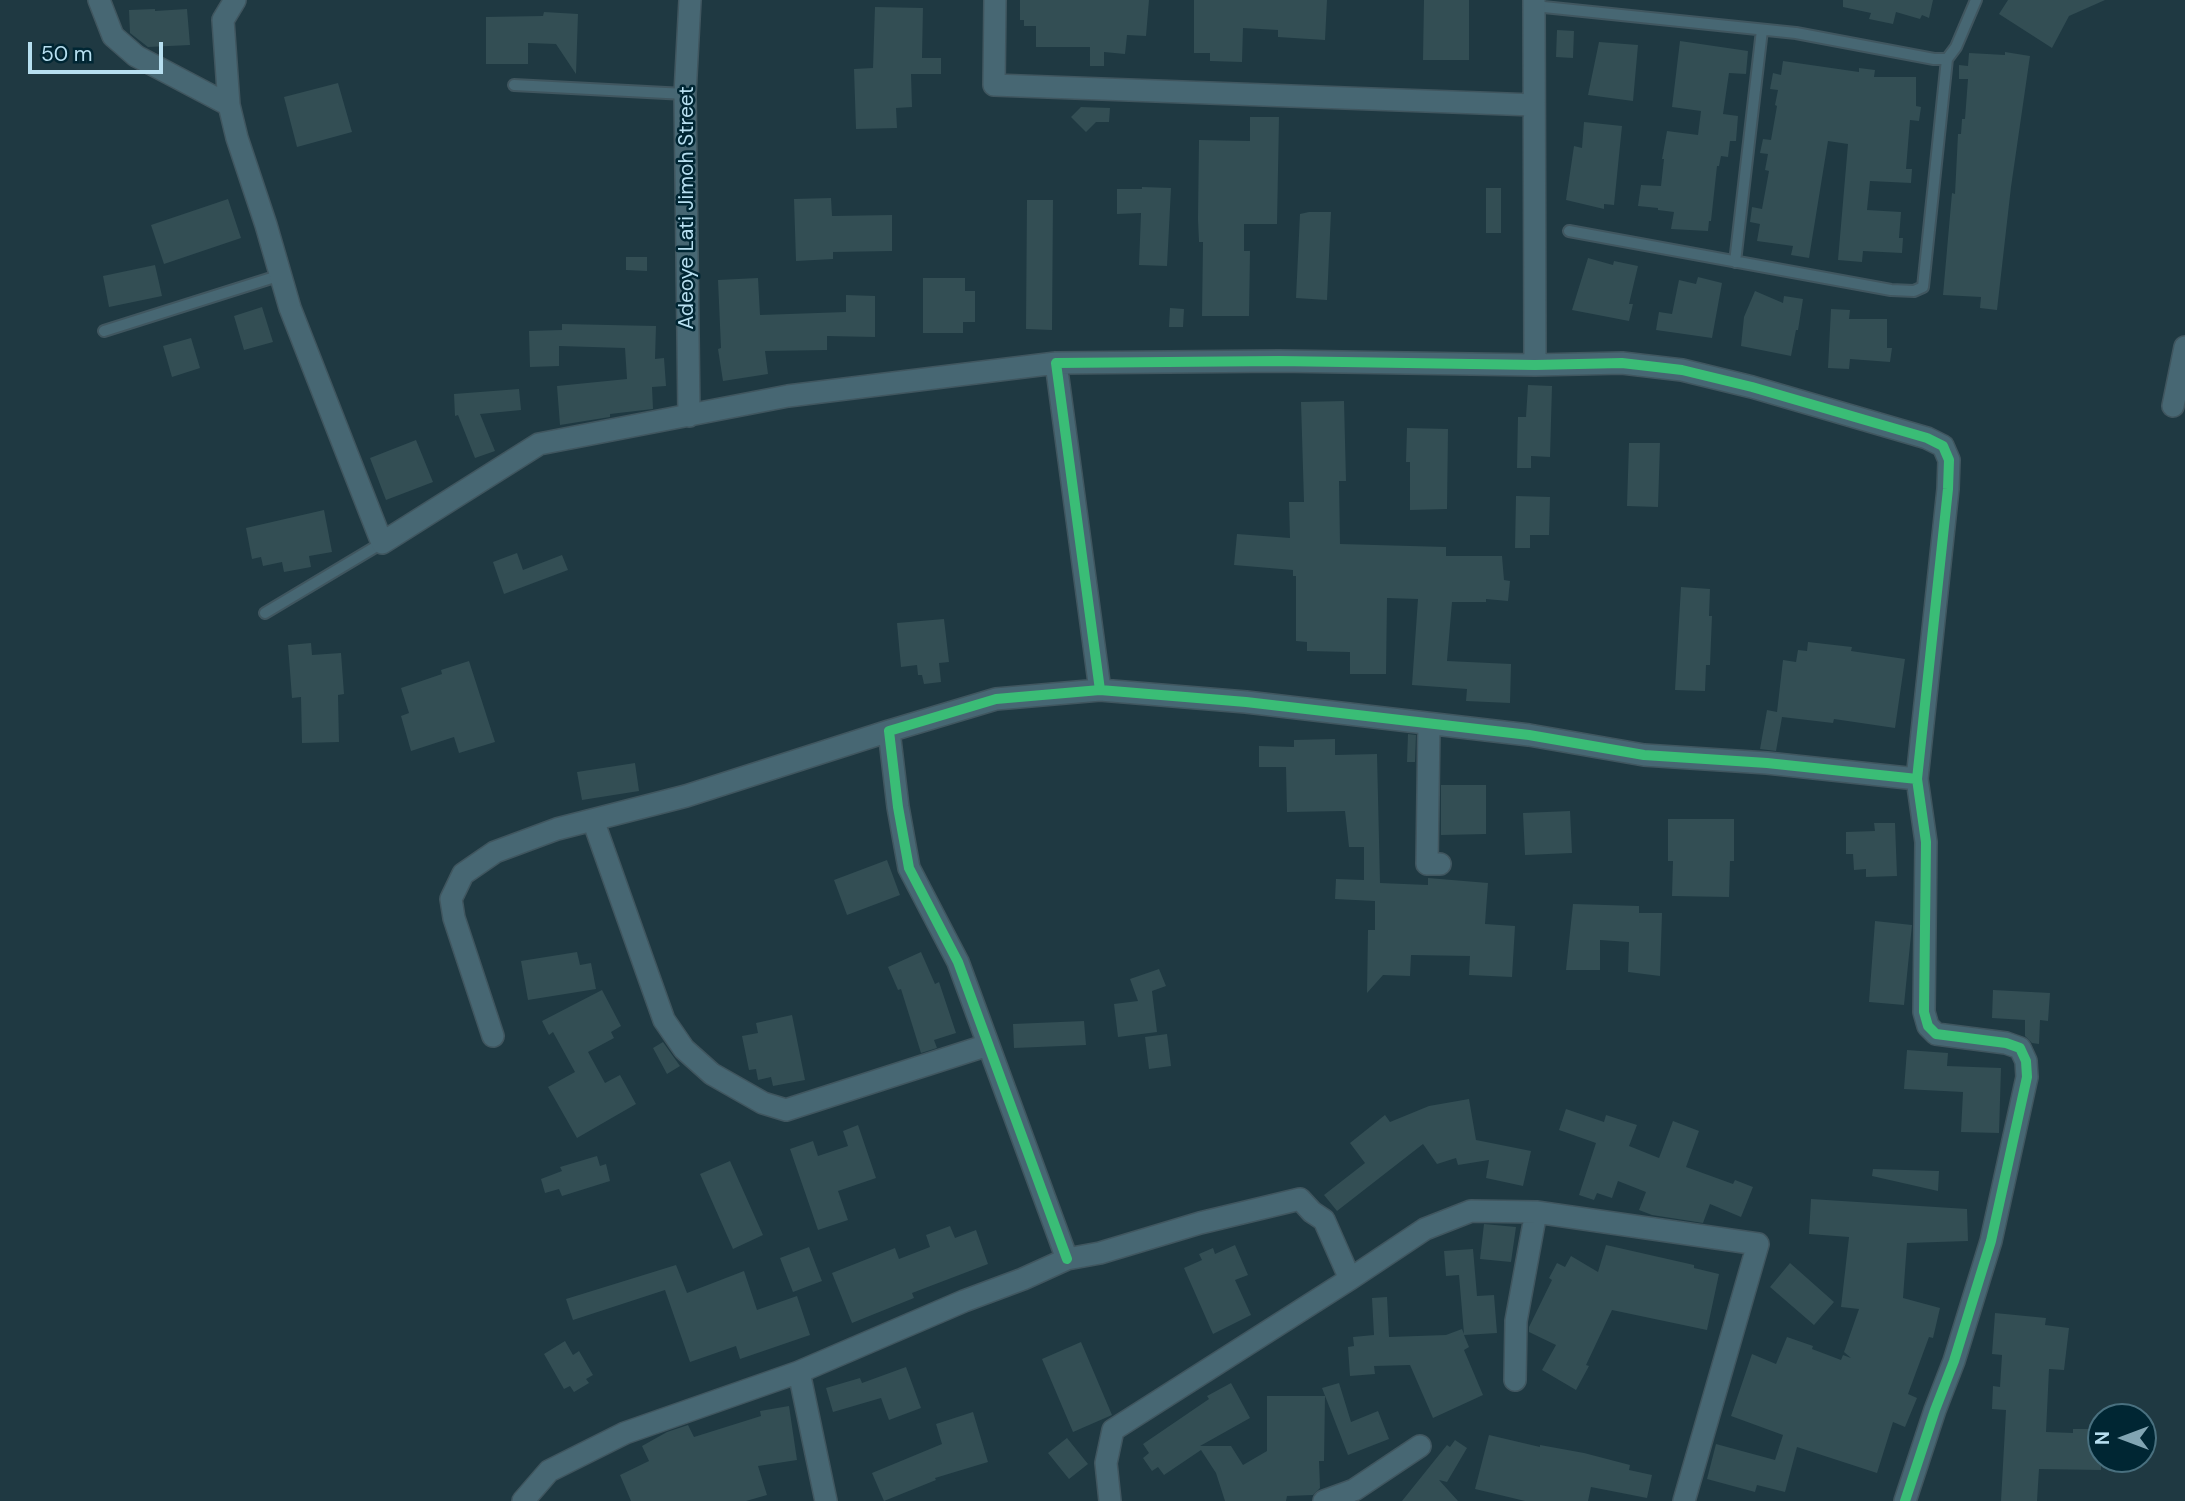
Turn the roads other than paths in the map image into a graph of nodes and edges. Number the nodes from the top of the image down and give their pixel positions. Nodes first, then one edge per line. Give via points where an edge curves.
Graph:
1 (99, 0) edge
2 (235, 0) edge
3 (690, 0) edge
4 (995, 0) edge
5 (1976, 0) edge
6 (1534, 3) edge
7 (1762, 30) junction
8 (1947, 59) junction
9 (514, 85) dead end
10 (685, 94) junction
11 (229, 105) junction
12 (1534, 105) junction
13 (1569, 231) dead end
14 (1735, 262) junction
15 (281, 275) junction
16 (104, 331) dead end
17 (2185, 347) edge
18 (1056, 363) junction
19 (1535, 365) junction
20 (2173, 406) dead end
21 (689, 416) junction
22 (382, 543) junction
23 (265, 612) dead end
24 (1100, 690) junction
25 (1429, 725) junction
26 (889, 732) junction
27 (1917, 779) junction
28 (593, 820) junction
29 (1440, 864) dead end
30 (493, 1036) dead end
31 (988, 1045) junction
32 (1536, 1212) junction
33 (1068, 1259) junction
34 (1350, 1279) junction
35 (799, 1372) junction
36 (1515, 1380) dead end
37 (1420, 1446) dead end
38 (523, 1501) edge
39 (826, 1501) edge
40 (1110, 1501) edge
41 (1324, 1501) edge
42 (1684, 1501) edge
43 (1905, 1501) edge

1 - 11 street via 113,36 136,57
2 - 11 street via 223,20
3 - 10 street, Adeoye Lati Jimoh Street
4 - 12 street via 994,85
5 - 8 lane
6 - 7 lane
6 - 12 street
7 - 8 lane
7 - 14 lane
8 - 14 lane via 1923,286 1914,291 1891,290
9 - 10 lane
10 - 21 street, Adeoye Lati Jimoh Street
11 - 15 street
12 - 19 street
13 - 14 lane
15 - 16 lane
15 - 22 street via 322,394
17 - 20 street
18 - 19 street
18 - 21 street via 788,396
18 - 24 street
19 - 27 street via 1622,363 1682,370 1943,446 1949,460 1948,489
21 - 22 street via 539,444
22 - 23 lane
24 - 25 street via 1246,702
24 - 26 street via 996,699
25 - 27 street via 1529,735 1644,755
25 - 29 street via 1427,864
26 - 28 street
26 - 31 street via 909,868 958,962
27 - 43 street via 1926,842 1924,1012 1928,1026 1936,1034 2020,1048 2027,1077 1992,1241
28 - 30 street via 495,852 463,874 457,886 452,898 454,918
28 - 31 street via 664,1020 684,1049 712,1074 775,1109 786,1110
31 - 33 street
32 - 34 street via 1471,1211 1425,1229
32 - 36 street via 1516,1321
32 - 42 street via 1758,1244
33 - 34 street via 1300,1199 1324,1220
33 - 35 street
34 - 40 street via 1113,1430 1106,1463
35 - 38 street via 625,1433 549,1471
35 - 39 street
37 - 41 street via 1354,1490

